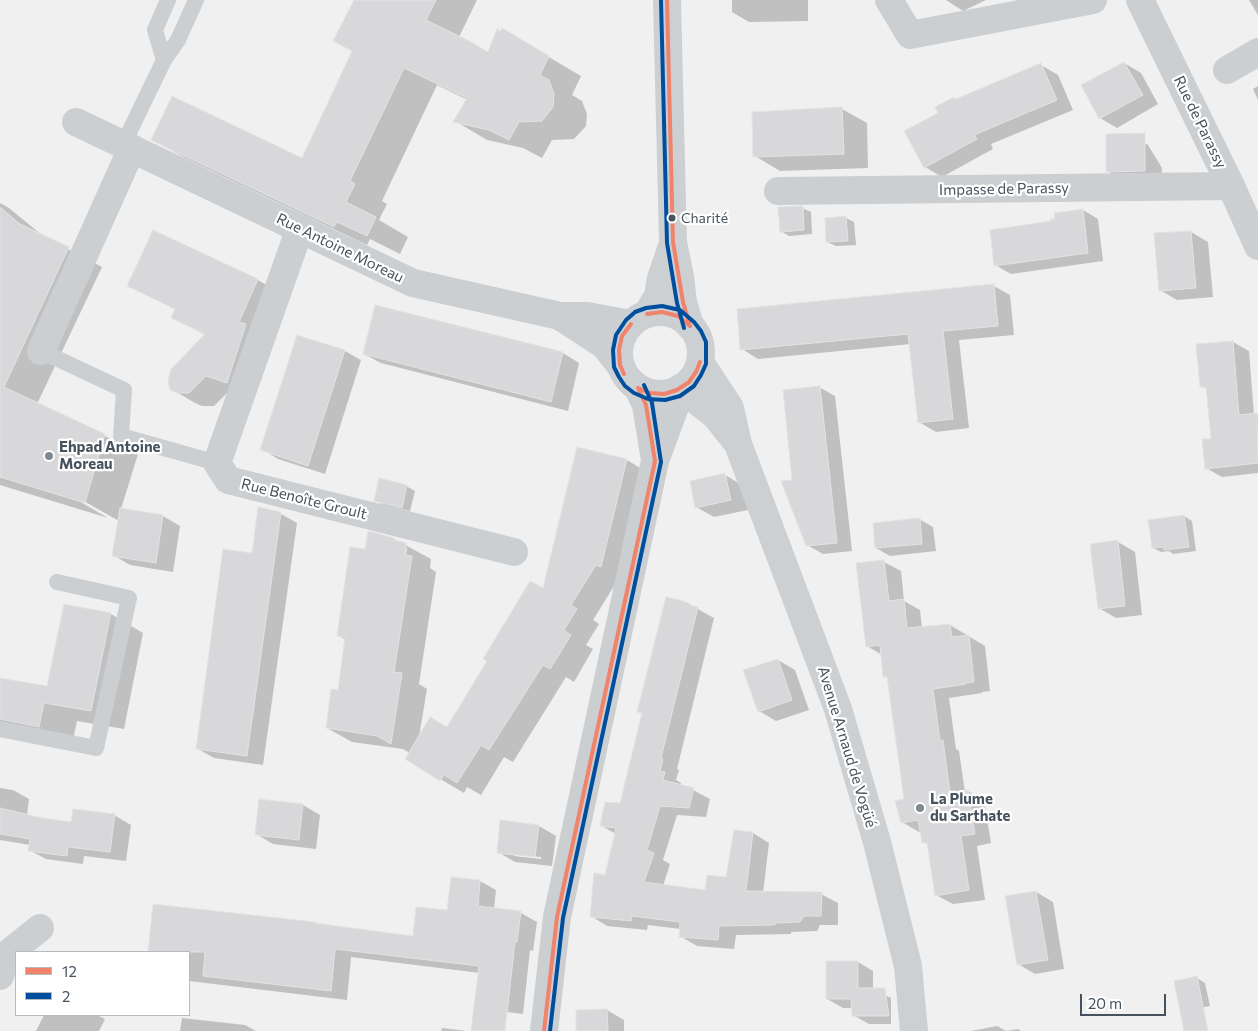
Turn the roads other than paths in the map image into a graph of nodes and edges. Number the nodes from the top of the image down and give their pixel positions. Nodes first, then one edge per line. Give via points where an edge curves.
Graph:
1 (168, 0) edge
2 (196, 0) edge
3 (667, 0) edge
4 (889, 0) edge
5 (1093, 0) edge
6 (1140, 0) edge
7 (1258, 52) edge
8 (164, 60) junction
9 (1228, 70) dead end
10 (76, 122) dead end
11 (128, 146) junction
12 (1231, 186) junction
13 (778, 192) dead end
14 (300, 228) junction
15 (673, 242) junction
16 (1258, 246) edge
17 (560, 316) junction
18 (639, 319) junction
19 (690, 326) junction
20 (41, 351) joint
21 (700, 362) junction
22 (620, 365) junction
23 (638, 388) junction
24 (679, 389) junction
25 (738, 444) junction
26 (655, 461) junction
27 (217, 463) junction
28 (514, 552) dead end
29 (57, 582) dead end
30 (0, 729) edge
31 (40, 928) dead end
32 (0, 976) edge
33 (544, 1031) edge
34 (914, 1031) edge

1 - 8 lane via 155,30
2 - 8 lane via 178,40
3 - 15 street, Avenue Arnaud de Vogüé
4 - 5 street via 910,35
6 - 12 street, Rue de Parassy
7 - 9 street
8 - 11 lane
10 - 11 street, Rue Antoine Moreau
11 - 14 street, Rue Antoine Moreau
11 - 20 street
12 - 13 street, Impasse de Parassy
12 - 16 street, Rue de Parassy
14 - 17 street, Rue Antoine Moreau via 413,282
14 - 27 street
15 - 18 street, Avenue Arnaud de Vogüé via 658,296
15 - 19 street, Avenue Arnaud de Vogüé
17 - 18 street, Rue Antoine Moreau
17 - 22 street, Rue Antoine Moreau via 604,345
18 - 19 street via 662,312 678,316
18 - 22 street, Avenue Arnaud de Vogüé via 622,336
19 - 21 street, Avenue Arnaud de Vogüé via 700,343
20 - 27 lane via 124,390 121,436
21 - 24 street via 689,382
21 - 25 street, Avenue Arnaud de Vogüé via 730,408
22 - 23 street
23 - 24 street via 664,394
23 - 26 street via 646,405
24 - 25 street, Avenue Arnaud de Vogüé via 716,416
24 - 26 street
25 - 34 street, Avenue Arnaud de Vogüé via 838,709 877,842 908,966
26 - 33 street via 557,917
27 - 28 street, Rue Benoîte Groult via 228,480
29 - 30 lane via 129,598 96,748
31 - 32 street via 6,955

